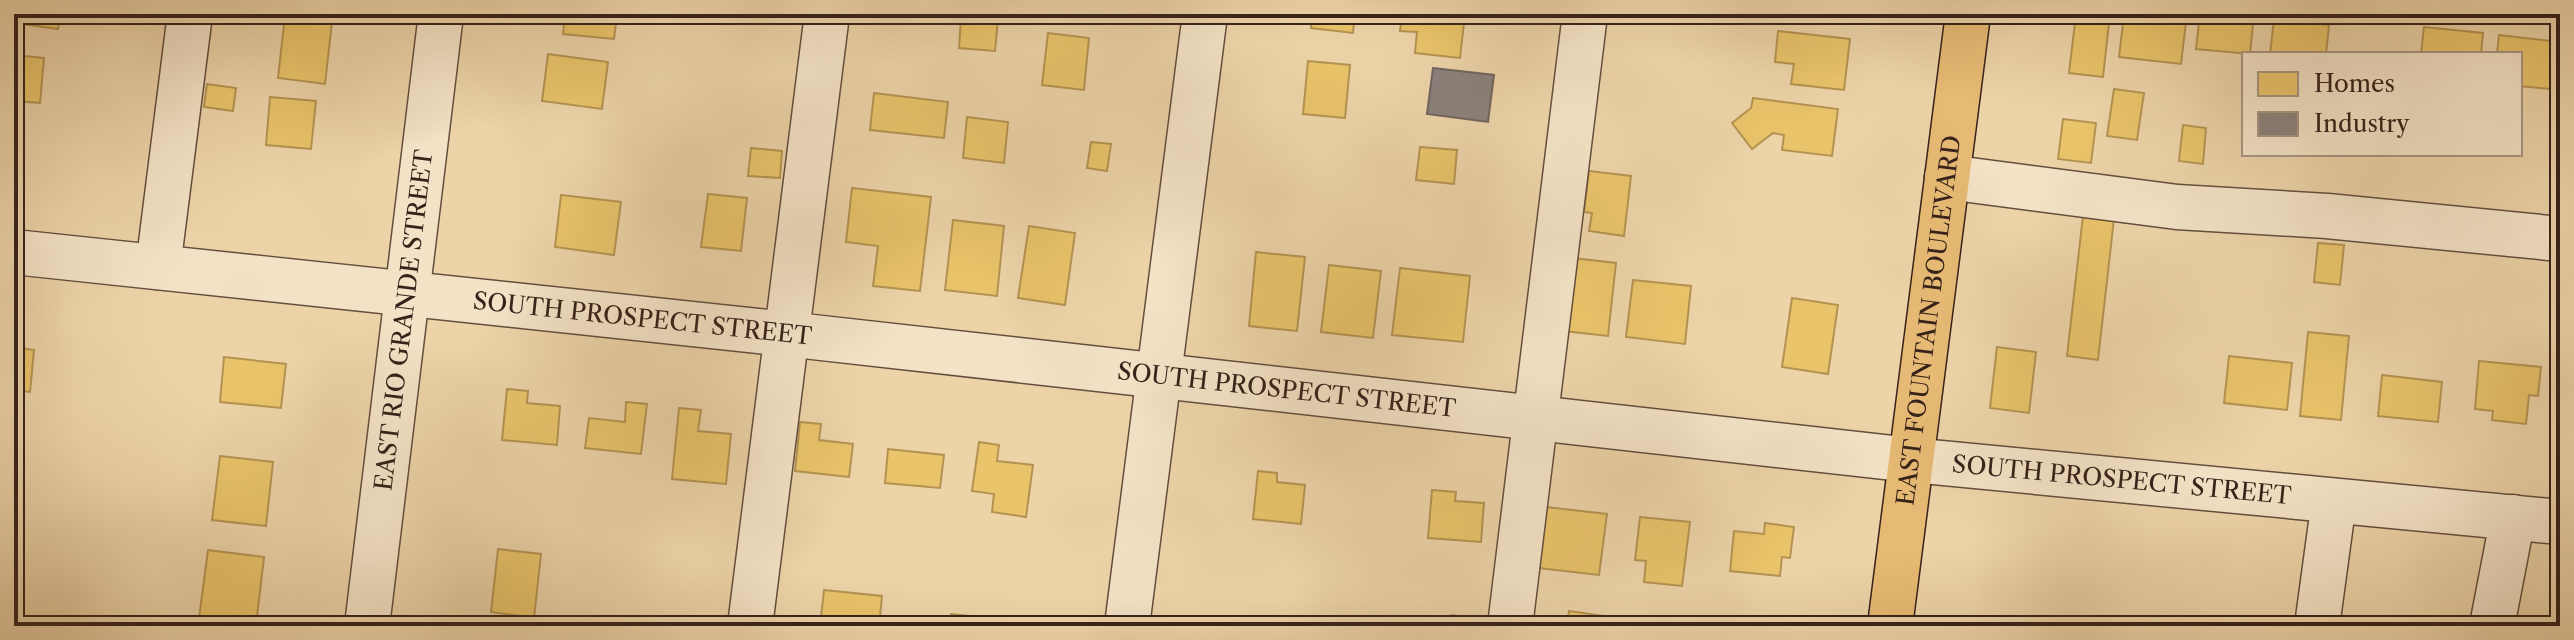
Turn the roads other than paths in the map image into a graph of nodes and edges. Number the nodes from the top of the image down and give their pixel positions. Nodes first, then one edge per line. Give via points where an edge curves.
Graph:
1 (190, 14) edge
2 (441, 14) edge
3 (827, 14) edge
4 (1205, 14) edge
5 (1585, 14) edge
6 (1968, 14) edge
7 (1947, 177) junction
8 (2560, 239) edge
9 (14, 252) edge
10 (158, 267) junction
11 (406, 293) junction
12 (786, 334) junction
13 (1159, 378) junction
14 (1535, 420) junction
15 (1911, 460) junction
16 (2334, 501) junction
17 (2513, 517) junction
18 (2560, 522) edge
19 (367, 626) edge
20 (750, 626) edge
21 (1127, 626) edge
22 (1510, 626) edge
23 (1890, 626) edge
24 (2317, 626) edge
25 (2492, 626) edge

1 - 10 street
2 - 11 street, EAST RIO GRANDE STREET
3 - 12 street
4 - 13 street
5 - 14 street
6 - 7 main road, EAST FOUNTAIN BOULEVARD
7 - 8 street via 2177,207
7 - 15 main road, EAST FOUNTAIN BOULEVARD
9 - 10 street, SOUTH PROSPECT STREET
10 - 11 street, SOUTH PROSPECT STREET
11 - 12 street, SOUTH PROSPECT STREET
11 - 19 street, EAST RIO GRANDE STREET
12 - 13 street, SOUTH PROSPECT STREET
12 - 20 street
13 - 14 street, SOUTH PROSPECT STREET
13 - 21 street
14 - 15 street, SOUTH PROSPECT STREET
14 - 22 street
15 - 16 street, SOUTH PROSPECT STREET
15 - 23 main road, EAST FOUNTAIN BOULEVARD
16 - 17 street, SOUTH PROSPECT STREET
16 - 24 street
17 - 18 street, SOUTH PROSPECT STREET
17 - 25 street

